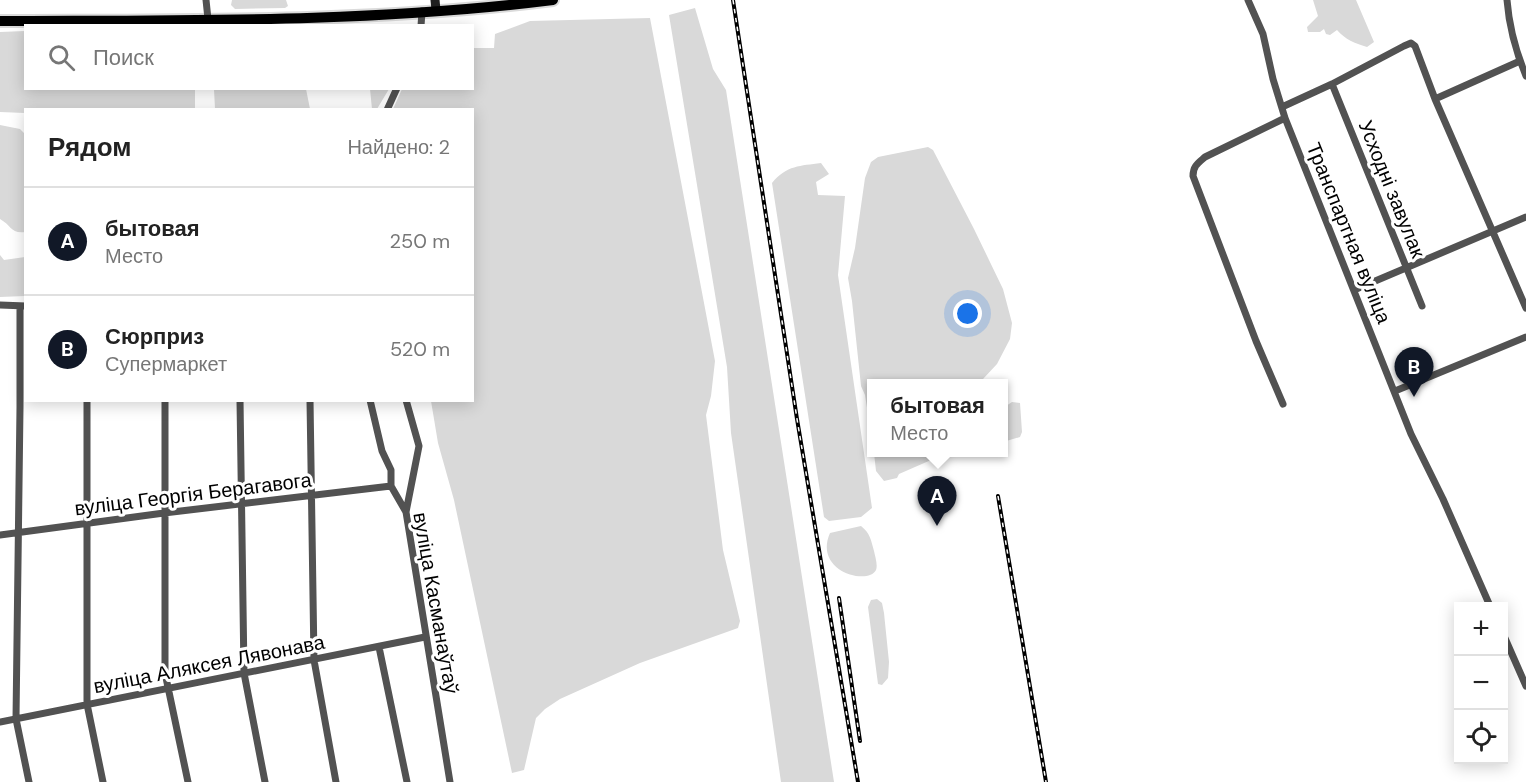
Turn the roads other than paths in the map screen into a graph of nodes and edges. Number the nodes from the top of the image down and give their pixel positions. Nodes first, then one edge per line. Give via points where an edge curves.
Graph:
1 (206, 0) edge
2 (485, 0) edge
3 (553, 0) edge
4 (1248, 0) edge
5 (1507, 0) edge
6 (435, 5) edge
7 (422, 11) junction
8 (208, 19) junction
9 (0, 21) edge
10 (421, 24) edge
11 (1520, 61) junction
12 (1526, 76) edge
13 (1332, 84) junction
14 (397, 90) edge
15 (1435, 99) junction
16 (1282, 107) junction
17 (388, 108) edge
18 (1285, 118) junction
19 (1526, 217) edge
20 (1493, 232) junction
21 (1406, 267) junction
22 (1354, 290) junction
23 (0, 305) edge
24 (23, 306) edge
25 (1422, 306) dead end
26 (1526, 308) edge
27 (1526, 337) edge
28 (1395, 391) junction
29 (87, 402) edge
30 (165, 402) edge
31 (240, 402) edge
32 (310, 402) edge
33 (370, 402) edge
34 (407, 402) edge
35 (1283, 404) dead end
36 (391, 486) junction
37 (312, 496) junction
38 (242, 503) junction
39 (406, 512) junction
40 (164, 513) junction
41 (86, 523) junction
42 (19, 533) junction
43 (0, 536) edge
44 (1489, 602) edge
45 (425, 637) junction
46 (379, 647) junction
47 (1508, 647) edge
48 (314, 660) junction
49 (244, 673) junction
50 (1526, 686) edge
51 (169, 688) junction
52 (87, 705) junction
53 (16, 719) junction
54 (0, 722) edge
55 (29, 782) edge
56 (103, 782) edge
57 (188, 782) edge
58 (265, 782) edge
59 (336, 782) edge
60 (407, 782) edge
61 (450, 782) edge

1 - 8 street
2 - 6 main road
3 - 6 main road
4 - 16 street, Транспартная вуліца via 1263,34
5 - 11 street
6 - 7 main road
7 - 8 main road via 296,19
7 - 10 street
8 - 9 main road
11 - 12 street
11 - 15 street
13 - 15 street via 1411,43
13 - 16 street
13 - 21 street, Усходні завулак
14 - 17 street
15 - 20 street
16 - 18 street, Транспартная вуліца
18 - 22 street, Транспартная вуліца
18 - 35 street via 1205,157 1196,164 1193,176
19 - 20 street
20 - 21 street
20 - 26 street
21 - 22 street
21 - 25 street, Усходні завулак
22 - 28 street, Транспартная вуліца
23 - 24 street
24 - 42 street
27 - 28 street
28 - 44 street, Транспартная вуліца
29 - 41 street
30 - 40 street
31 - 38 street
32 - 37 street
33 - 36 street, вуліца Касманаўтаў via 391,470
34 - 39 street via 419,447
36 - 37 street, вуліца Георгія Берагавога
36 - 39 street, вуліца Касманаўтаў
37 - 38 street, вуліца Георгія Берагавога
37 - 48 street
38 - 40 street, вуліца Георгія Берагавога
38 - 49 street
39 - 45 street, вуліца Касманаўтаў
40 - 41 street, вуліца Георгія Берагавога
40 - 51 street via 165,673
41 - 42 street, вуліца Георгія Берагавога
41 - 52 street
42 - 43 street, вуліца Георгія Берагавога
42 - 53 street
45 - 46 street, вуліца Аляксея Лявонава
45 - 61 street, вуліца Касманаўтаў
46 - 48 street, вуліца Аляксея Лявонава
46 - 60 street
47 - 50 street
48 - 49 street, вуліца Аляксея Лявонава
48 - 59 street
49 - 51 street, вуліца Аляксея Лявонава
49 - 58 street
51 - 52 street, вуліца Аляксея Лявонава
51 - 57 street
52 - 53 street, вуліца Аляксея Лявонава
52 - 56 street
53 - 54 street, вуліца Аляксея Лявонава
53 - 55 street

